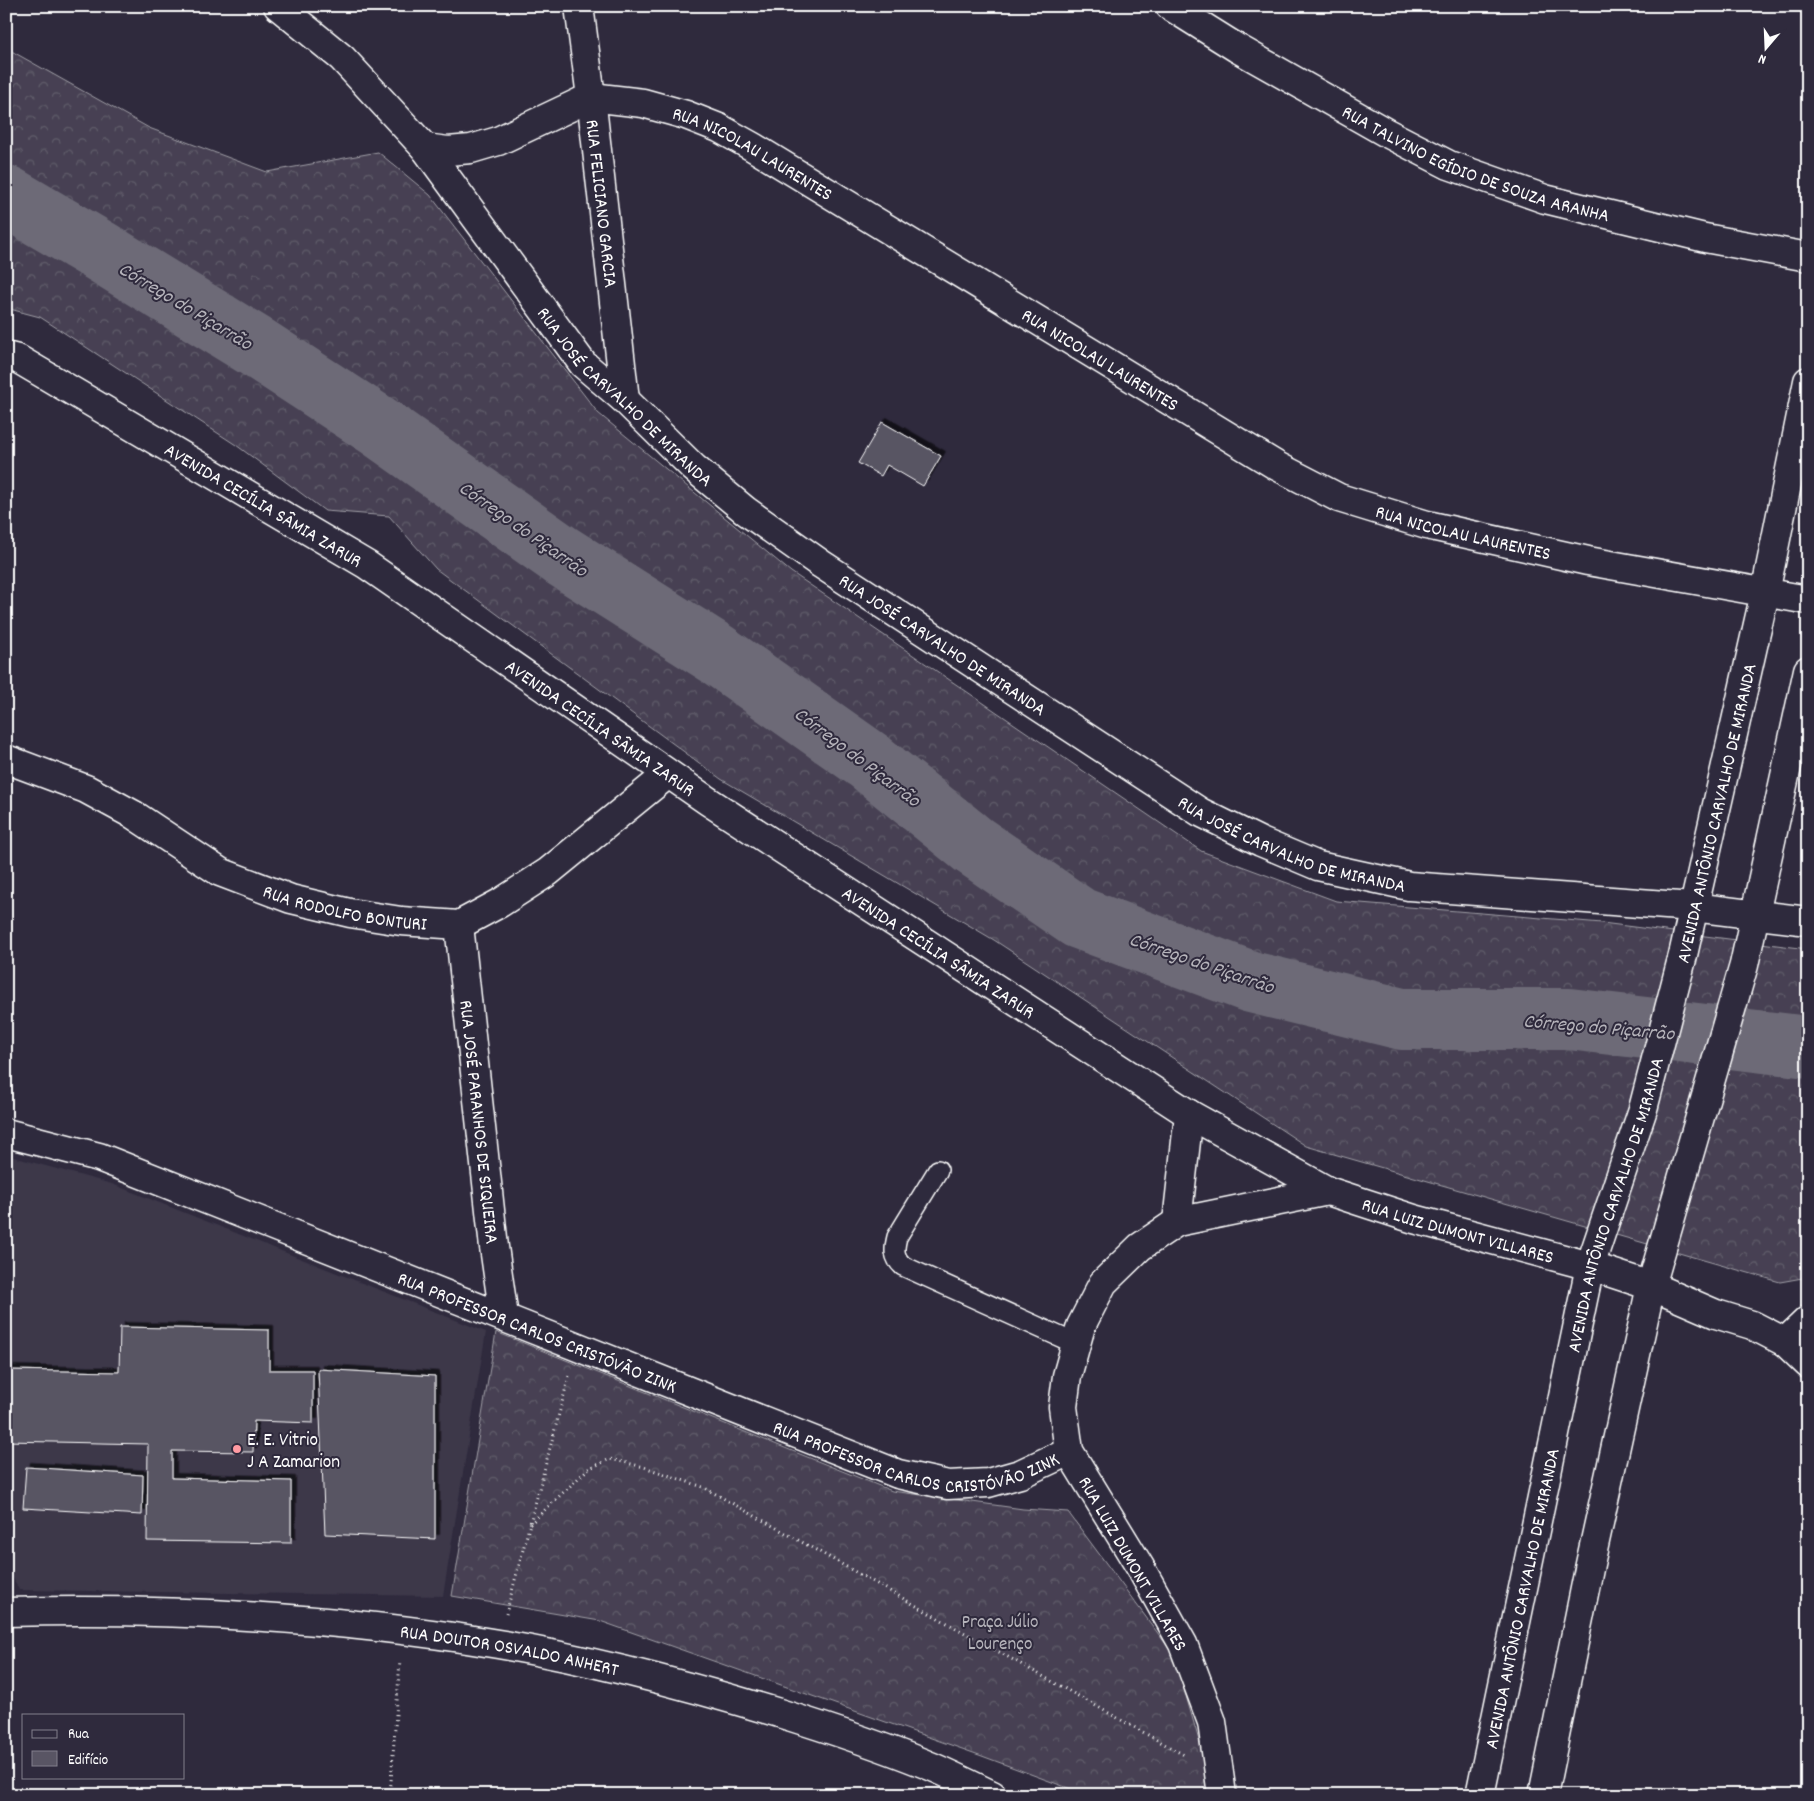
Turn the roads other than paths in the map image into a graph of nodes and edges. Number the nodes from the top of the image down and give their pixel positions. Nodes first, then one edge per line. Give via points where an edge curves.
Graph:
1 (278, 6) edge
2 (579, 6) edge
3 (1170, 6) edge
4 (591, 97) junction
5 (425, 148) junction
6 (1808, 257) edge
7 (6, 356) edge
8 (1808, 382) edge
9 (625, 400) junction
10 (1764, 593) junction
11 (1808, 600) edge
12 (1808, 670) edge
13 (6, 759) edge
14 (668, 774) junction
15 (1693, 907) junction
16 (1756, 914) junction
17 (1808, 920) edge
18 (459, 925) junction
19 (1189, 1114) junction
20 (6, 1133) edge
21 (938, 1170) dead end
22 (1328, 1191) junction
23 (1177, 1222) junction
24 (1590, 1266) junction
25 (1651, 1286) junction
26 (504, 1317) junction
27 (1808, 1320) edge
28 (1785, 1342) junction
29 (1076, 1344) junction
30 (1808, 1364) edge
31 (1069, 1451) junction
32 (6, 1612) edge
33 (1221, 1785) edge
34 (992, 1795) edge
35 (1480, 1795) edge
36 (1543, 1795) edge

1 - 5 street, RUA JOSÉ CARVALHO DE MIRANDA via 342,58
2 - 4 street, RUA FELICIANO GARCIA
3 - 6 street, RUA TALVINO EGÍDIO DE SOUZA ARANHA via 1237,48 1449,165 1545,199 1705,238
4 - 5 street via 498,141 463,150
4 - 9 street, RUA FELICIANO GARCIA
4 - 10 street, RUA NICOLAU LAURENTES via 643,104 719,128 1277,466 1339,498 1483,538
5 - 9 street, RUA JOSÉ CARVALHO DE MIRANDA via 583,364
7 - 14 street, AVENIDA CECÍLIA SÂMIA ZARUR via 35,368 367,564
8 - 10 street, AVENIDA ANTÔNIO CARVALHO DE MIRANDA
9 - 15 street, RUA JOSÉ CARVALHO DE MIRANDA via 694,468 746,511 821,564 1200,812 1262,842 1318,866 1410,886
10 - 11 street, RUA NICOLAU LAURENTES
10 - 15 street, AVENIDA ANTÔNIO CARVALHO DE MIRANDA
12 - 16 street
13 - 18 street, RUA RODOLFO BONTURI via 86,788 134,815 220,872 291,899 392,920
14 - 18 street via 548,872
14 - 19 street, AVENIDA CECÍLIA SÂMIA ZARUR
15 - 16 street, RUA JOSÉ CARVALHO DE MIRANDA
15 - 24 street, AVENIDA ANTÔNIO CARVALHO DE MIRANDA via 1643,1109
16 - 17 street, RUA JOSÉ CARVALHO DE MIRANDA
16 - 25 street
18 - 26 street, RUA JOSÉ PARANHOS DE SIQUEIRA
19 - 22 street, RUA LUIZ DUMONT VILLARES
19 - 23 street
20 - 26 street, RUA PROFESSOR CARLOS CRISTÓVÃO ZINK via 99,1157
21 - 29 lane via 897,1237 894,1248 897,1261
22 - 23 street, RUA LUIZ DUMONT VILLARES
22 - 24 street, RUA LUIZ DUMONT VILLARES via 1414,1219
23 - 29 street, RUA LUIZ DUMONT VILLARES via 1140,1247 1103,1283 1081,1326
24 - 25 street, RUA LUIZ DUMONT VILLARES
24 - 35 street, AVENIDA ANTÔNIO CARVALHO DE MIRANDA
25 - 28 street, RUA LUIZ DUMONT VILLARES via 1716,1314 1752,1325
25 - 36 street
26 - 31 street, RUA PROFESSOR CARLOS CRISTÓVÃO ZINK via 898,1474 948,1485 988,1483 1020,1474
27 - 28 street
28 - 30 street, RUA LUIZ DUMONT VILLARES
29 - 31 street, RUA LUIZ DUMONT VILLARES via 1063,1407
31 - 33 street, RUA LUIZ DUMONT VILLARES via 1183,1644 1212,1722
32 - 34 street, RUA DOUTOR OSVALDO ANHERT via 60,1610 282,1619 498,1644 628,1671 725,1696 922,1763

